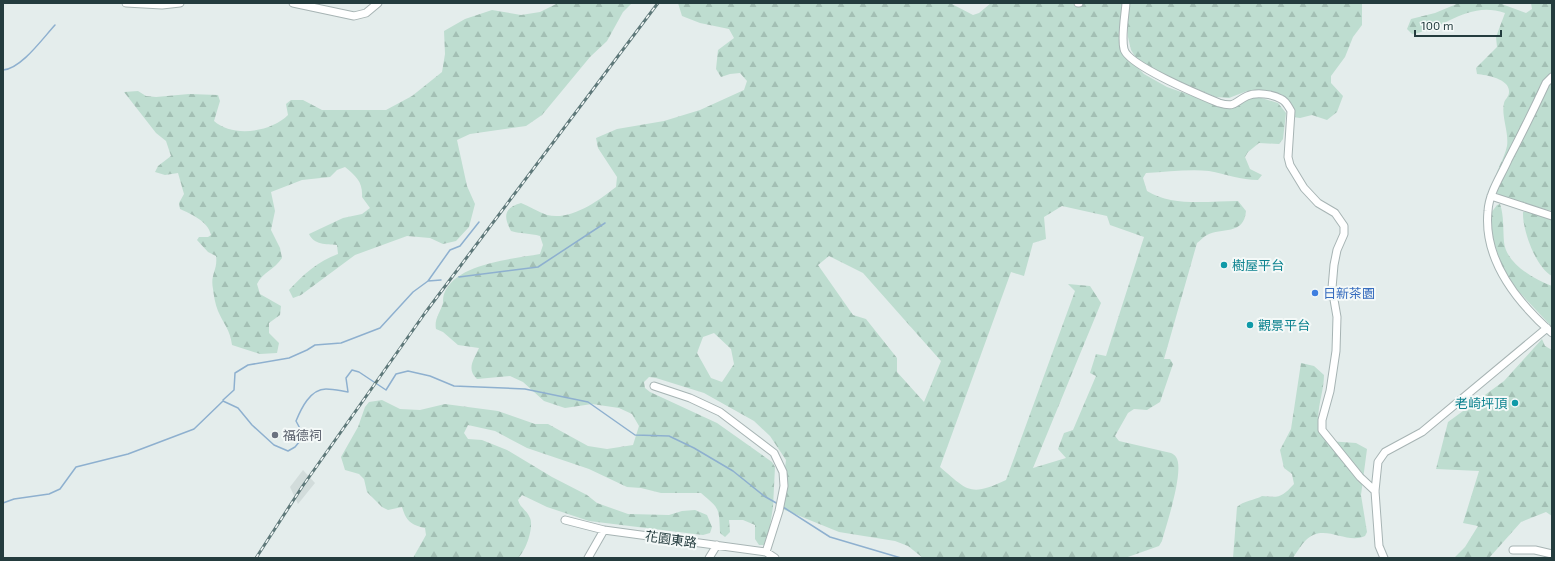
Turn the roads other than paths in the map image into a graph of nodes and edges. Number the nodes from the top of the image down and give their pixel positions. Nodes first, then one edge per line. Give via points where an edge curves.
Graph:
1 (126, 3) edge
2 (180, 3) edge
3 (293, 3) edge
4 (378, 3) edge
5 (1126, 3) edge
6 (1552, 77) edge
7 (1491, 196) junction
8 (1552, 216) edge
9 (1549, 330) edge
10 (654, 386) dead end
11 (1375, 491) junction
12 (565, 520) dead end
13 (604, 530) junction
14 (717, 545) junction
15 (1513, 550) dead end
16 (766, 552) junction
17 (1552, 554) edge
18 (588, 558) edge
19 (709, 558) edge
20 (775, 558) edge
21 (1384, 558) edge

1 - 2 street
3 - 4 street via 354,16 366,13
5 - 11 street via 1124,49 1129,57 1165,80 1219,104 1228,106 1256,94 1276,96 1282,99 1291,111 1288,157 1290,165 1304,188 1335,214 1344,226 1344,234 1334,264 1332,288 1337,317 1336,351 1322,430 1360,477
6 - 7 street via 1546,83
7 - 8 street
7 - 9 street via 1488,224 1495,260 1519,299
9 - 11 street via 1422,432 1385,452 1378,462
10 - 16 street via 690,398 720,412 774,453 783,472 784,486
11 - 21 street via 1379,546
12 - 13 street, 花園東路
13 - 14 street, 花園東路
13 - 18 street
14 - 16 street, 花園東路
14 - 19 street
15 - 17 street via 1535,550
16 - 20 street, 花園東路

